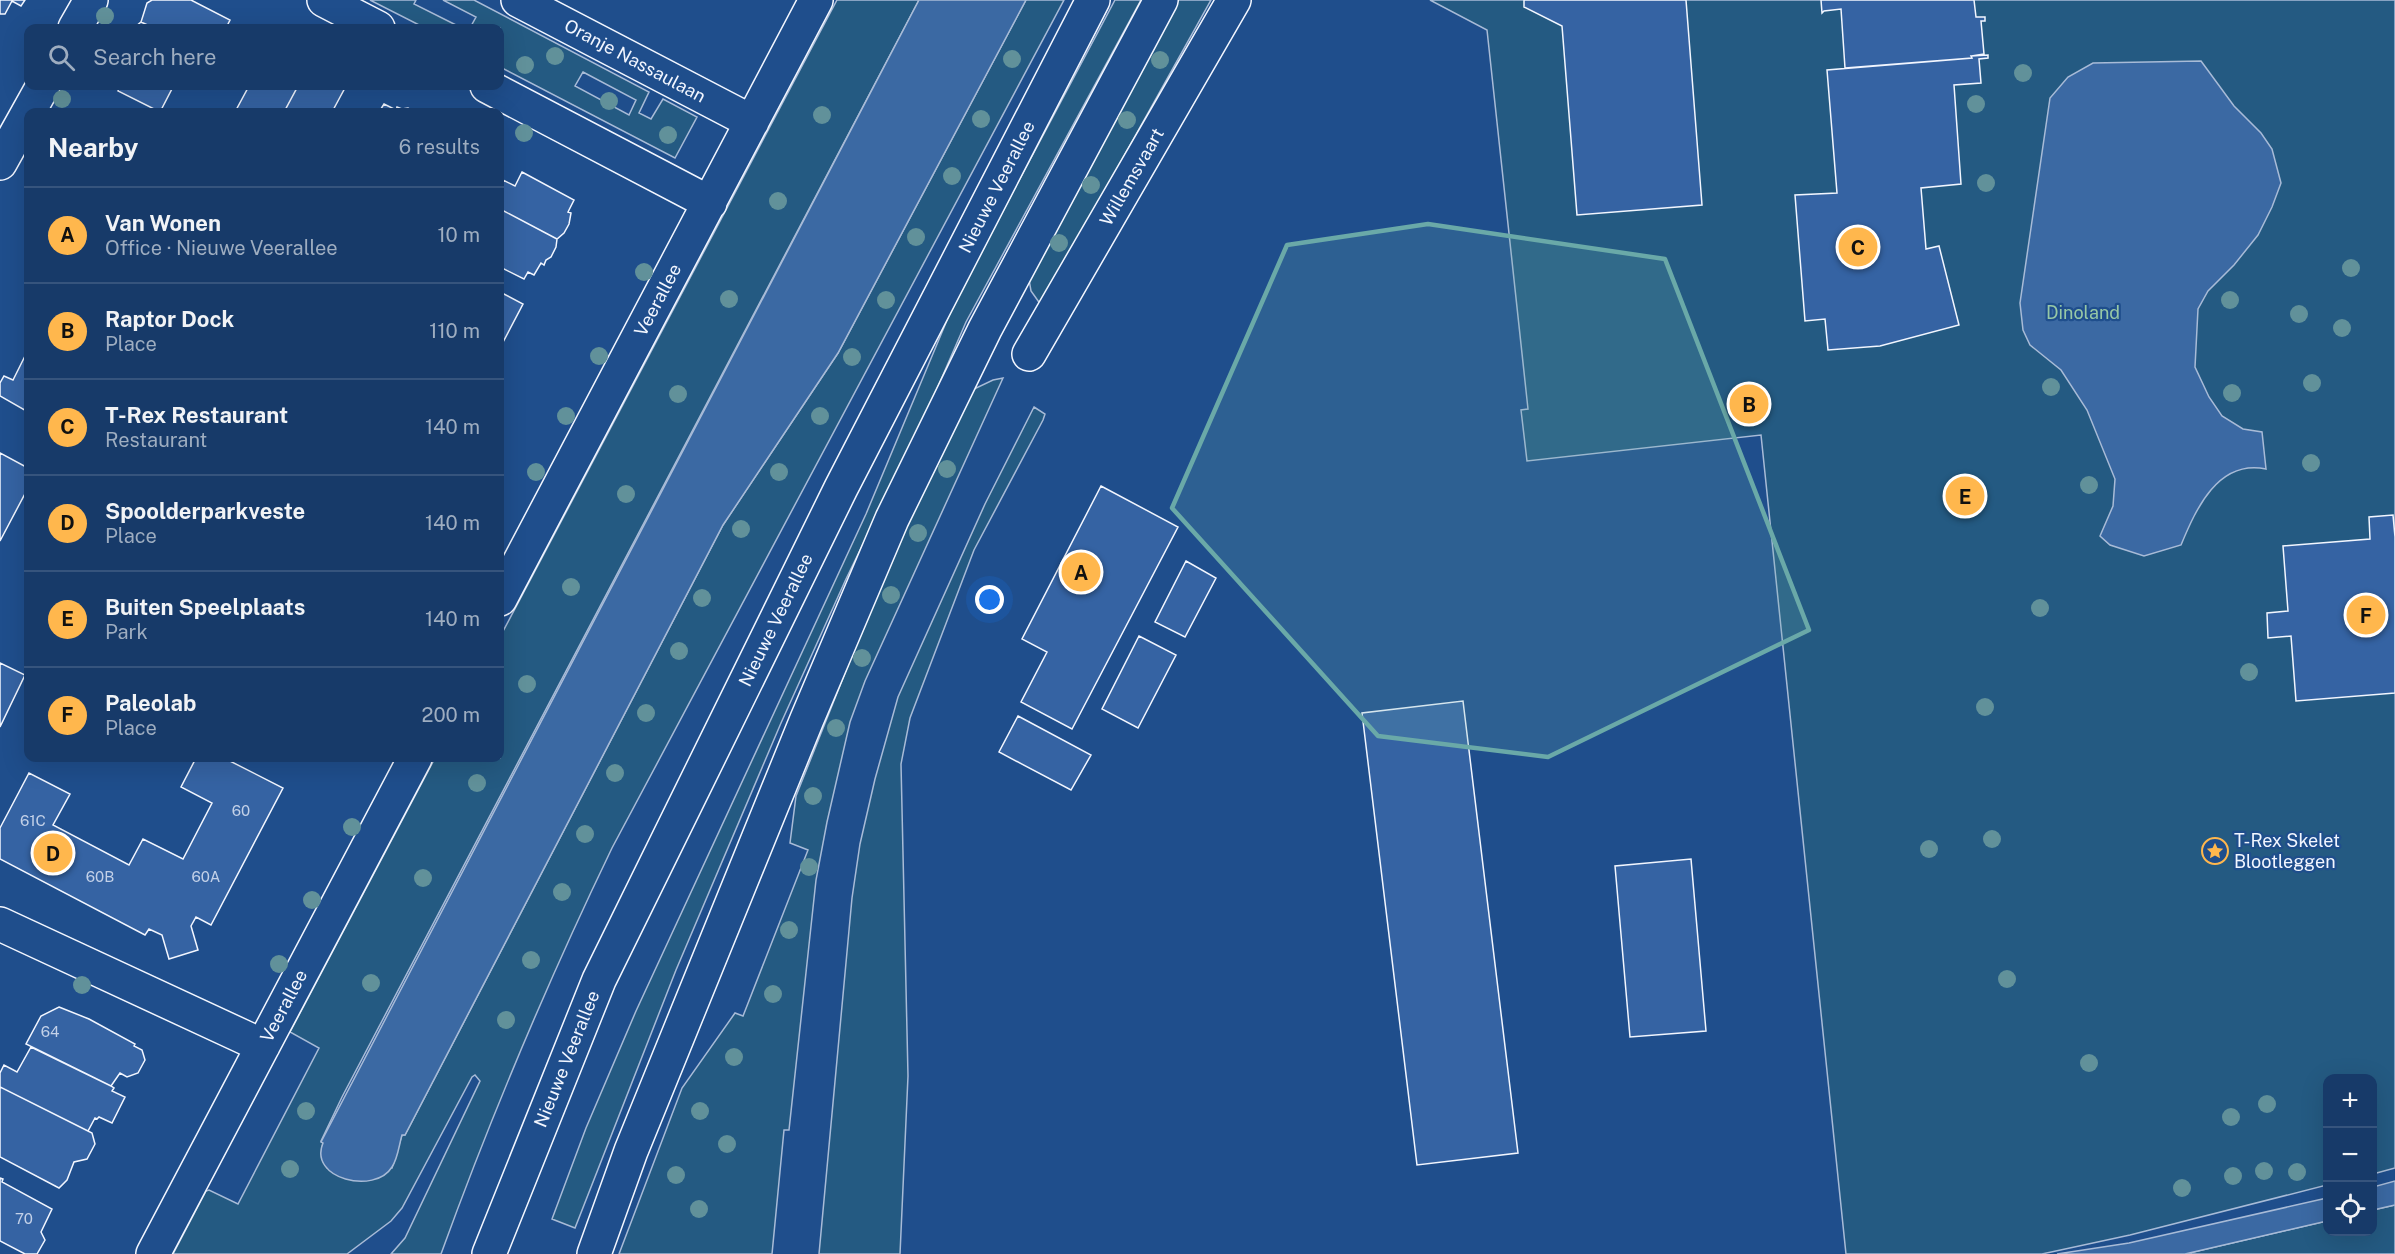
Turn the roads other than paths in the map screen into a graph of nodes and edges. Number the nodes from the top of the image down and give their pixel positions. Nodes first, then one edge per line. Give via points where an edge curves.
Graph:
1 (91, 0) edge
2 (324, 0) edge
3 (518, 0) edge
4 (816, 0) edge
5 (1093, 0) edge
6 (1161, 0) edge
7 (1234, 0) edge
8 (77, 24) edge
9 (370, 24) edge
10 (41, 90) edge
11 (495, 90) edge
12 (31, 108) edge
13 (24, 120) edge
14 (752, 122) junction
15 (0, 163) edge
16 (710, 202) junction
17 (1029, 354) dead end
18 (504, 591) edge
19 (414, 762) edge
20 (0, 924) edge
21 (263, 1046) junction
22 (153, 1254) edge
23 (489, 1254) edge
24 (594, 1254) edge

1 - 8 main road
2 - 9 main road
3 - 14 main road, Oranje Nassaulaan
4 - 14 main road, Veerallee
5 - 23 main road, Nieuwe Veerallee via 841,488 599,980
6 - 24 main road via 985,329 892,519 631,1151
7 - 17 main road, Willemsvaart
10 - 12 main road
11 - 16 main road
13 - 15 main road
14 - 16 main road, Veerallee
16 - 18 main road, Veerallee
19 - 21 main road, Veerallee
20 - 21 main road
21 - 22 main road, Veerallee

